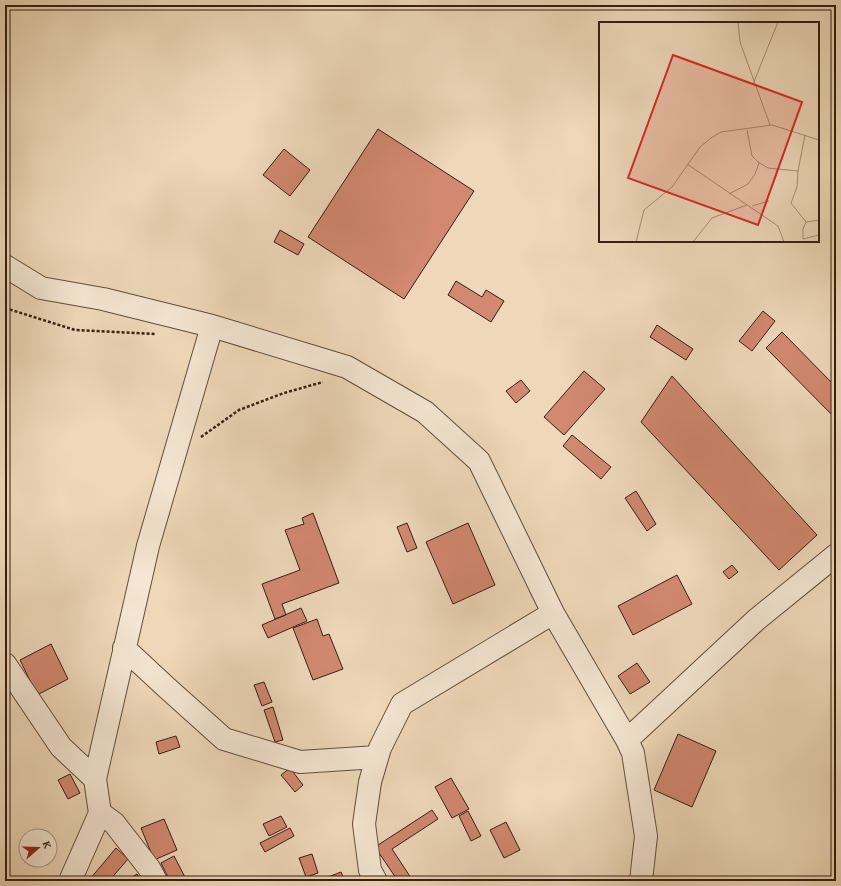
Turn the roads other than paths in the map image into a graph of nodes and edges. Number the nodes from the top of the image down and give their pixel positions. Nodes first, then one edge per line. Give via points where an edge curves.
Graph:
1 (5, 266) edge
2 (212, 326) junction
3 (836, 555) edge
4 (553, 613) junction
5 (124, 648) junction
6 (5, 664) edge
7 (627, 740) junction
8 (377, 757) junction
9 (95, 779) junction
10 (100, 812) junction
11 (70, 881) edge
12 (156, 881) edge
13 (376, 881) edge
14 (641, 881) edge

1 - 2 street via 41,288
2 - 4 street via 347,367 425,412 479,461
2 - 5 street via 148,546
3 - 7 street via 756,620
4 - 7 street
4 - 8 street via 402,704
5 - 8 street via 224,739 300,762
5 - 9 street
6 - 9 street via 61,747
7 - 14 street via 633,753 646,836
8 - 13 street via 370,782 364,824 370,870
9 - 10 street
10 - 11 street
10 - 12 street via 114,823

